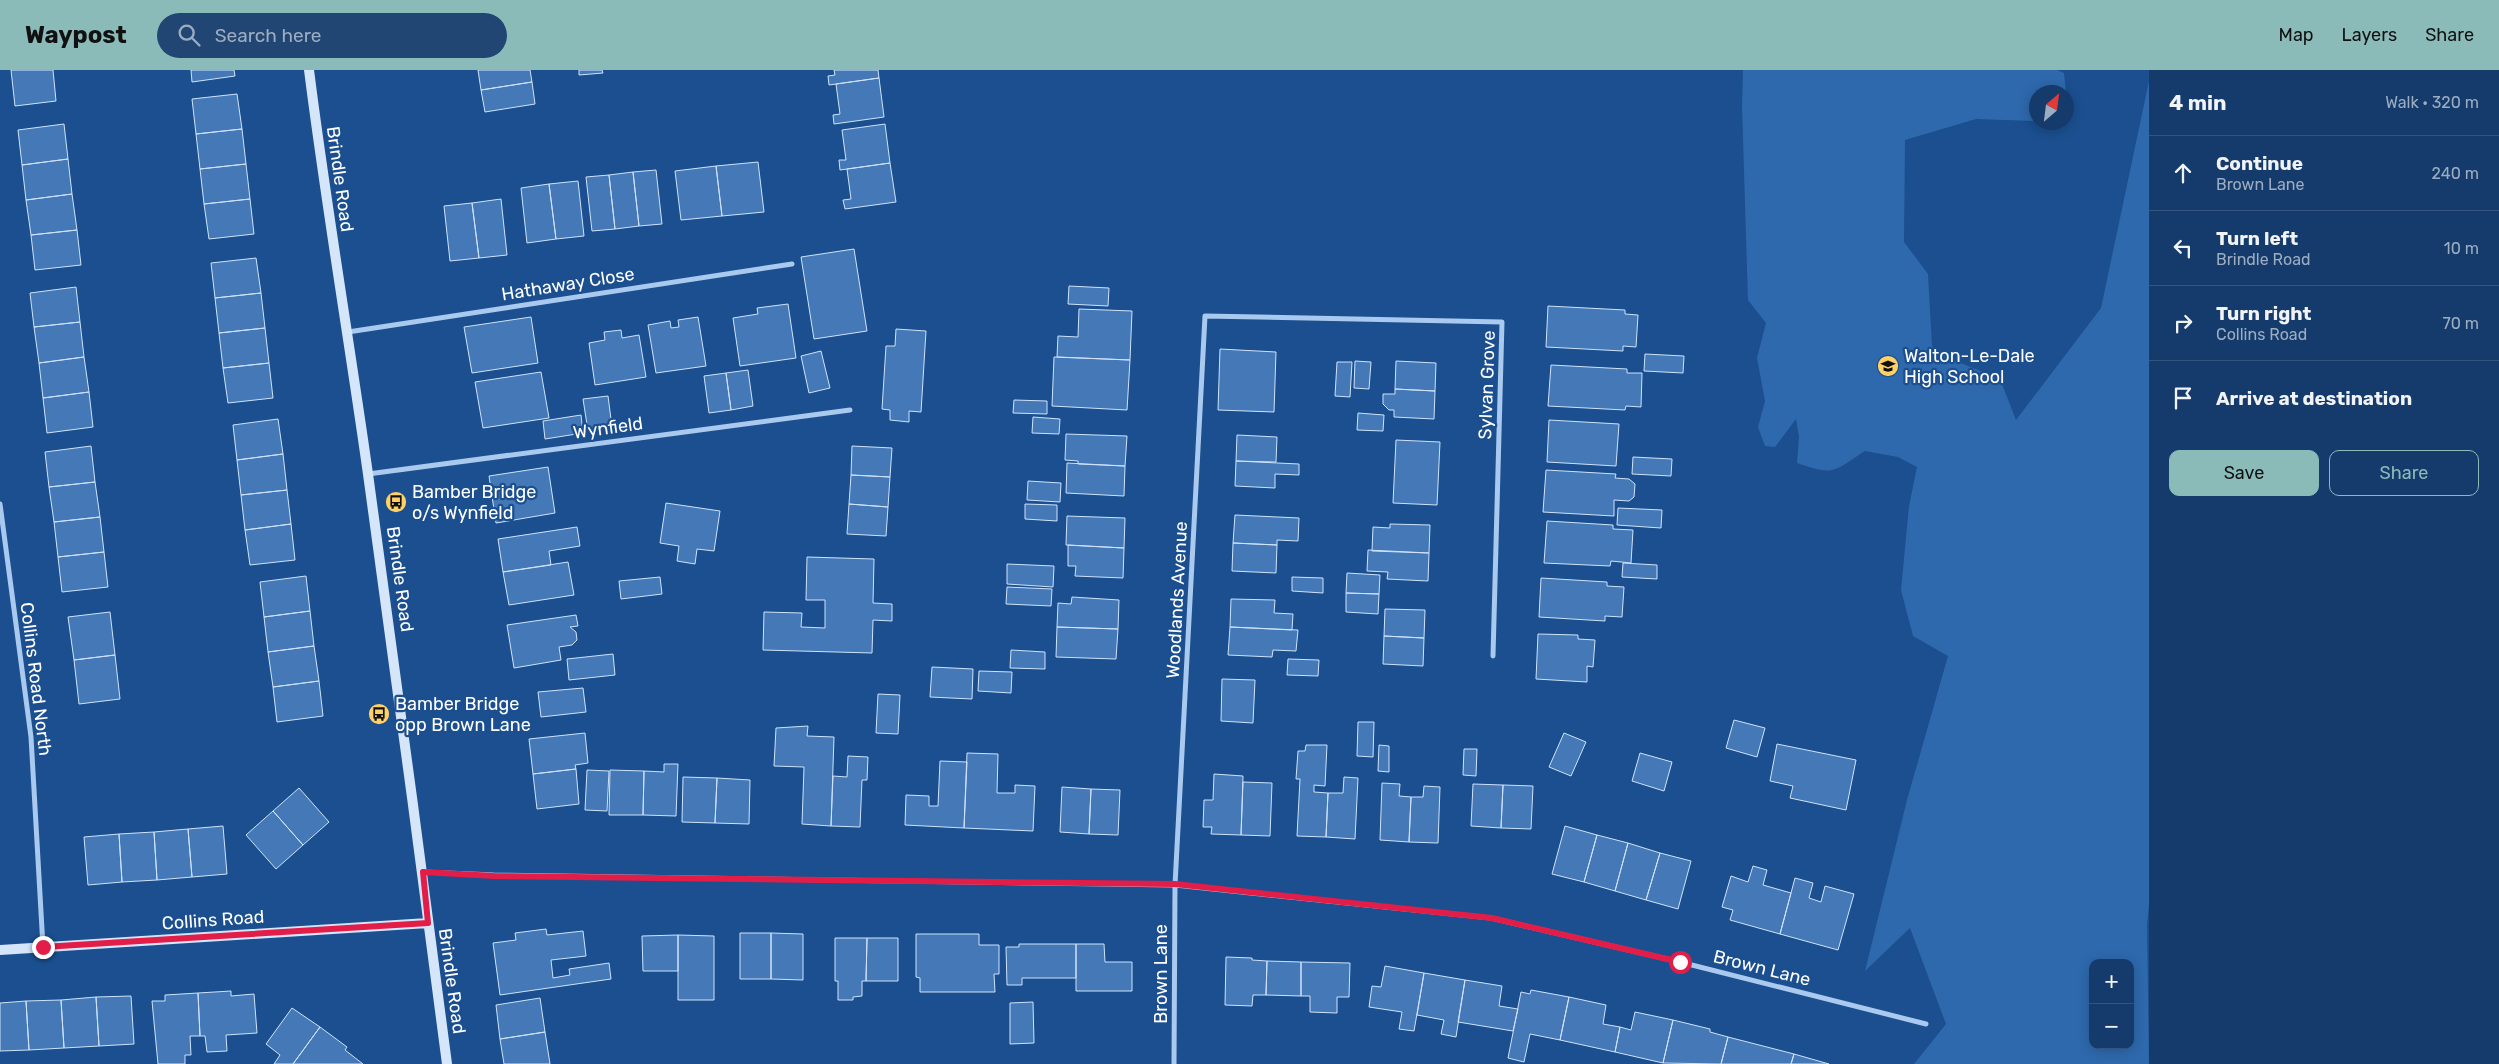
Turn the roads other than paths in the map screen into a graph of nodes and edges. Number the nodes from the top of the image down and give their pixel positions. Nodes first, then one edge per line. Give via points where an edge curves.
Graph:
1 (309, 70) edge
2 (792, 264) dead end
3 (1205, 316) joint
4 (348, 332) junction
5 (850, 410) dead end
6 (368, 474) junction
7 (0, 504) edge
8 (3, 558) edge
9 (1493, 656) dead end
10 (423, 872) junction
11 (1175, 884) junction
12 (428, 923) junction
13 (43, 947) junction
14 (0, 950) edge
15 (1926, 1024) dead end
16 (447, 1064) edge
17 (1174, 1064) edge

1 - 4 street, Brindle Road via 325,198
2 - 4 street, Hathaway Close
3 - 9 street, Sylvan Grove via 1502,322
3 - 11 street, Woodlands Avenue
4 - 6 street, Brindle Road
5 - 6 street, Wynfield
6 - 10 street, Brindle Road
7 - 8 street, Collins Road North
8 - 13 street, Collins Road North via 31,737
10 - 11 street, Brown Lane via 494,876
10 - 12 street, Brindle Road
11 - 15 street, Brown Lane via 1492,918
11 - 17 street, Brown Lane
12 - 13 street, Collins Road
12 - 16 street, Brindle Road
13 - 14 street, Collins Road

